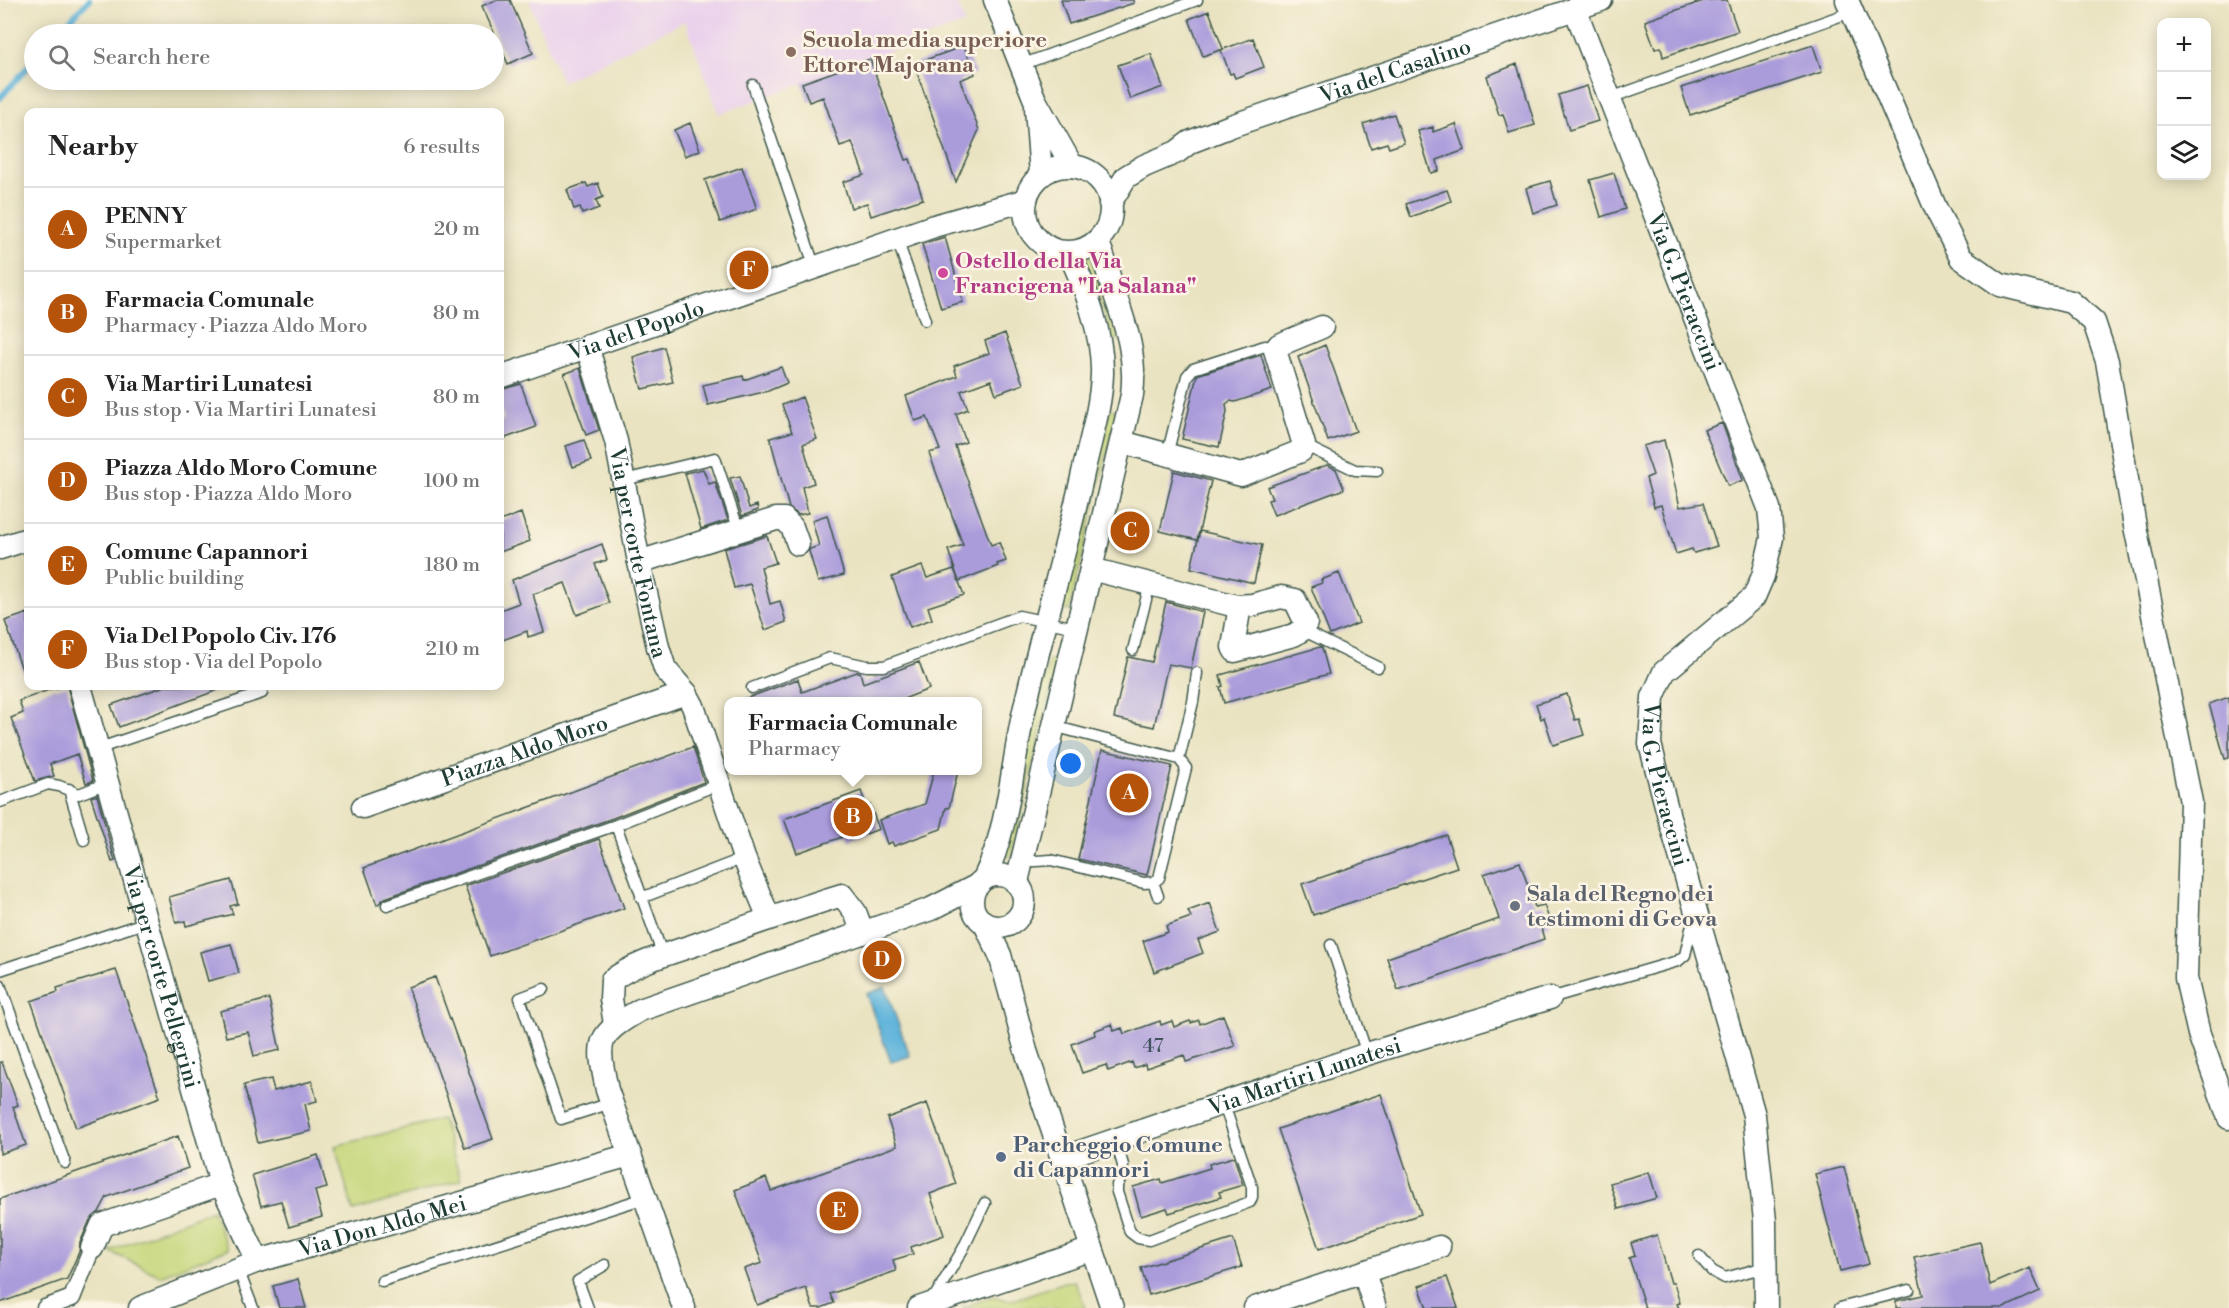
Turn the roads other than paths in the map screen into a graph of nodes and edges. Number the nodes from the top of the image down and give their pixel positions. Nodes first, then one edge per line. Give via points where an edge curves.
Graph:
1 (995, 0) edge
2 (1197, 0) edge
3 (1601, 0) edge
4 (1849, 6) edge
5 (1575, 9) junction
6 (1021, 65) junction
7 (753, 85) dead end
8 (1610, 98) junction
9 (1035, 100) junction
10 (1190, 142) junction
11 (1072, 166) junction
12 (1041, 176) junction
13 (1098, 179) junction
14 (1026, 200) junction
15 (1110, 203) junction
16 (976, 213) junction
17 (1032, 232) junction
18 (897, 239) junction
19 (1097, 241) junction
20 (1069, 253) junction
21 (815, 268) junction
22 (925, 320) dead end
23 (1322, 327) dead end
24 (587, 346) junction
25 (1277, 348) junction
26 (504, 376) edge
27 (1102, 382) junction
28 (1132, 388) junction
29 (1122, 442) junction
30 (1305, 446) junction
31 (1167, 454) junction
32 (1377, 471) dead end
33 (624, 480) junction
34 (739, 531) junction
35 (24, 539) edge
36 (798, 544) dead end
37 (0, 548) edge
38 (639, 562) junction
39 (1091, 569) junction
40 (1150, 584) junction
41 (1240, 606) junction
42 (1047, 622) junction
43 (1076, 628) junction
44 (1302, 630) junction
45 (1133, 651) dead end
46 (1378, 667) dead end
47 (1197, 673) dead end
48 (752, 688) dead end
49 (81, 690) edge
50 (262, 693) dead end
51 (686, 693) junction
52 (1053, 726) junction
53 (97, 749) junction
54 (1179, 759) junction
55 (107, 783) junction
56 (719, 784) junction
57 (69, 789) junction
58 (0, 802) edge
59 (363, 807) dead end
60 (616, 825) junction
61 (84, 840) dead end
62 (744, 858) junction
63 (1019, 872) junction
64 (981, 882) junction
65 (1153, 882) junction
66 (1158, 896) dead end
67 (641, 898) junction
68 (387, 905) dead end
69 (932, 909) junction
70 (769, 918) junction
71 (981, 920) junction
72 (1014, 921) junction
73 (147, 922) junction
74 (1699, 925) junction
75 (863, 933) junction
76 (1331, 945) dead end
77 (663, 956) junction
78 (0, 970) edge
79 (1006, 977) junction
80 (0, 985) edge
81 (544, 989) dead end
82 (1550, 998) joint
83 (615, 1024) junction
84 (1367, 1054) junction
85 (1223, 1102) junction
86 (611, 1103) junction
87 (2229, 1118) edge
88 (1115, 1138) junction
89 (630, 1155) junction
90 (1062, 1158) junction
91 (65, 1163) dead end
92 (221, 1184) junction
93 (645, 1198) junction
94 (985, 1203) dead end
95 (1439, 1247) dead end
96 (92, 1248) joint
97 (1092, 1249) junction
98 (1699, 1256) dead end
99 (248, 1265) junction
100 (605, 1265) dead end
101 (1766, 1267) junction
102 (1364, 1272) junction
103 (382, 1281) dead end
104 (1909, 1290) dead end
105 (925, 1306) edge
106 (45, 1308) edge
107 (140, 1308) edge
108 (253, 1308) edge
109 (588, 1308) edge
110 (684, 1308) edge
111 (1112, 1308) edge
112 (1255, 1308) edge
113 (1375, 1308) edge
114 (1766, 1308) edge
115 (1840, 1308) edge

1 - 6 street
2 - 6 lane
3 - 5 street, Via del Casalino
4 - 8 lane
4 - 87 street via 1961,258 2000,285 2071,302 2094,322 2104,351 2191,802 2187,978 2199,1034
5 - 8 street, Via G. Pieraccini
5 - 10 street, Via del Casalino
6 - 9 street
7 - 21 lane
8 - 74 street, Via G. Pieraccini via 1769,508 1772,538 1754,597 1664,672 1653,697 1650,744
9 - 11 street
9 - 12 street
10 - 13 street, Via del Casalino via 1151,150 1110,169
10 - 15 street, Via del Casalino via 1126,177
11 - 12 street
11 - 13 street
12 - 14 street
13 - 15 street
14 - 16 street, Via del Popolo
14 - 17 street via 1025,211
15 - 19 street via 1108,224
16 - 17 street, Via del Popolo via 1013,219
16 - 18 street, Via del Popolo
17 - 20 street via 1048,247
18 - 21 street, Via del Popolo
18 - 22 lane
19 - 20 street
19 - 28 street via 1130,341
20 - 27 street via 1098,332
21 - 24 street, Via del Popolo
23 - 25 street
24 - 26 street, Via del Popolo
24 - 33 street, Via per corte Fontana
25 - 30 street via 1276,358
25 - 31 lane via 1265,346 1193,369 1187,376
27 - 28 street
27 - 42 street
28 - 29 street
29 - 31 street
29 - 39 street
30 - 31 street via 1241,475
30 - 32 lane via 1355,470
33 - 34 lane via 715,458
33 - 38 street, Via per corte Fontana
34 - 36 street via 784,519 792,527
34 - 38 street
35 - 37 street
38 - 51 street, Via per corte Fontana via 665,669
39 - 40 street
39 - 43 street
40 - 41 street
40 - 45 lane
41 - 44 street via 1281,597 1295,600 1306,623
41 - 44 street via 1235,651
42 - 43 lane
42 - 48 lane via 1019,616 884,666 830,658
42 - 64 street via 1022,720 1002,830
43 - 52 street
44 - 46 lane
47 - 54 lane
49 - 53 street, Via per corte Pellegrini
50 - 53 lane
51 - 56 street, Via per corte Fontana
51 - 59 street, Piazza Aldo Moro
52 - 54 lane
52 - 63 street
53 - 55 street, Via per corte Pellegrini
54 - 65 lane via 1186,768 1159,878
55 - 57 lane via 80,794
55 - 73 street, Via per corte Pellegrini
56 - 60 lane
56 - 62 street, Via per corte Fontana
57 - 58 lane via 48,784
57 - 61 lane
60 - 67 lane
60 - 68 lane
62 - 67 lane
62 - 70 street, Via per corte Fontana
63 - 64 street via 992,875
63 - 65 lane via 1051,860
63 - 72 street via 1024,898
64 - 69 street
64 - 71 street via 972,902
65 - 66 lane
67 - 77 lane
69 - 71 street via 949,908
69 - 75 street
70 - 75 street via 842,895 855,912
70 - 77 street
71 - 72 street via 999,927
71 - 79 street via 994,941
72 - 79 street via 1005,957
73 - 78 lane
73 - 92 street, Via per corte Pellegrini
74 - 82 lane via 1691,929 1685,955 1678,961
74 - 101 street, Via G. Pieraccini via 1754,1115
75 - 83 street via 640,1010
76 - 84 lane
77 - 83 street via 612,980
79 - 90 street
80 - 91 lane
81 - 86 lane via 520,998 561,1119
82 - 84 street, Via Martiri Lunatesi
83 - 86 street via 604,1037 600,1054
84 - 85 street, Via Martiri Lunatesi
85 - 88 street, Via Martiri Lunatesi
85 - 88 lane via 1252,1187 1250,1202 1149,1240 1130,1232 1117,1192 1123,1165
86 - 89 street
88 - 90 street, Via Martiri Lunatesi
89 - 93 street
89 - 99 street, Via Don Aldo Mei
90 - 97 street
92 - 96 street via 102,1225
92 - 99 street, Via per corte Pellegrini
93 - 103 lane
93 - 110 street
94 - 105 lane via 963,1249
95 - 102 street
96 - 106 street via 72,1298
97 - 105 street
97 - 111 street
98 - 101 lane via 1725,1278
99 - 107 street, Via Don Aldo Mei
99 - 108 lane
100 - 109 lane via 578,1281
101 - 114 street, Via G. Pieraccini
102 - 112 street
102 - 113 street
104 - 115 lane

